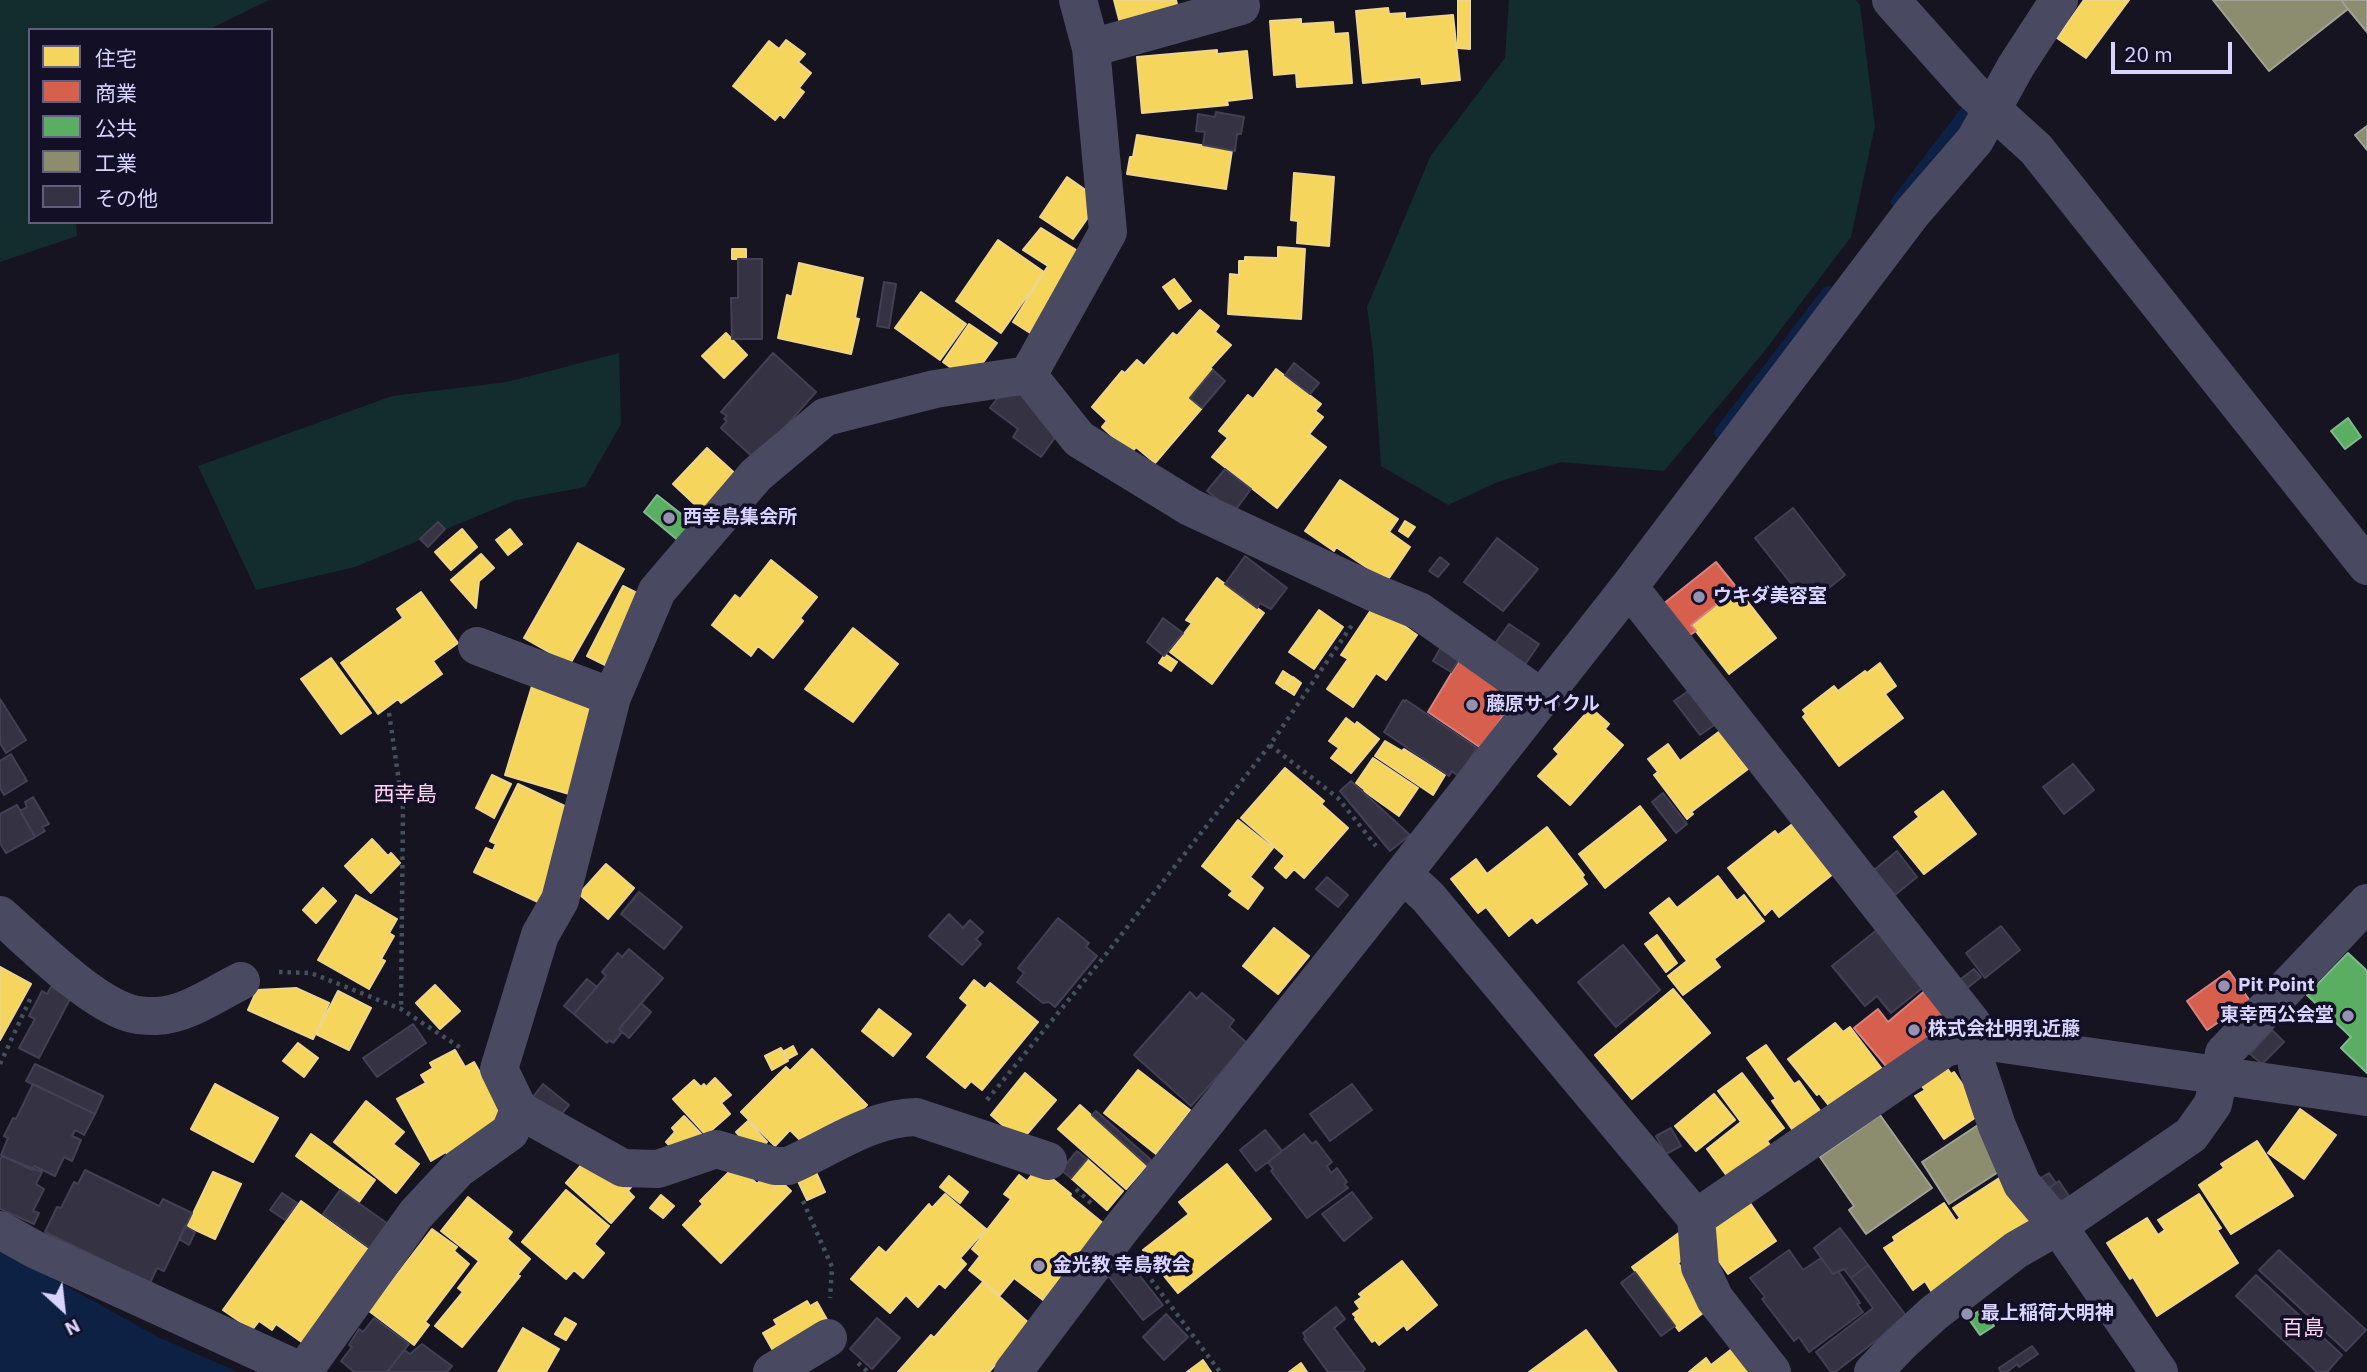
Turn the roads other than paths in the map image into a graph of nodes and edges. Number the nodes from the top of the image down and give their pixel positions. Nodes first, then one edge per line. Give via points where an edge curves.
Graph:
1 (1078, 0) edge
2 (1240, 0) edge
3 (1891, 0) edge
4 (2059, 0) edge
5 (1091, 48) junction
6 (1984, 102) junction
7 (1028, 375) junction
8 (2367, 566) edge
9 (1629, 587) junction
10 (477, 646) dead end
11 (612, 697) junction
12 (1542, 698) junction
13 (1403, 874) junction
14 (2367, 903) edge
15 (0, 915) edge
16 (241, 981) road end
17 (1977, 1053) junction
18 (2216, 1090) junction
19 (2367, 1097) edge
20 (519, 1110) junction
21 (1048, 1161) road end
22 (1697, 1224) junction
23 (2058, 1226) junction
24 (0, 1230) edge
25 (828, 1338) road end
26 (303, 1372) edge
27 (772, 1372) edge
28 (1013, 1372) edge
29 (1772, 1372) edge
30 (1874, 1372) edge
31 (2159, 1372) edge

1 - 5 street
2 - 5 street via 1241,6
3 - 6 street
4 - 6 street via 2016,66
5 - 7 street via 1108,232
6 - 8 street via 2036,149
6 - 9 street via 1975,141 1912,214
7 - 11 street via 935,389 825,416 756,475 657,591
7 - 12 street via 1079,439 1190,507 1419,611
9 - 12 street
9 - 17 street via 1972,1023
10 - 11 street
11 - 20 street via 560,900 540,935 499,1069
12 - 13 street
13 - 22 street via 1428,897
13 - 28 street
14 - 18 street via 2224,1053
15 - 16 street via 102,1000 131,1014 158,1016 187,1008
17 - 18 street
17 - 22 street via 1945,1048
17 - 23 street via 1997,1126 2022,1184
18 - 19 street
18 - 23 street via 2191,1135
20 - 21 street via 623,1168 658,1169 716,1149 788,1166 880,1122 916,1117
20 - 26 street via 510,1132 458,1170 415,1214
22 - 29 street via 1700,1267 1715,1299
23 - 30 street via 2016,1250 1934,1313
23 - 31 street
24 - 26 street
25 - 27 street

